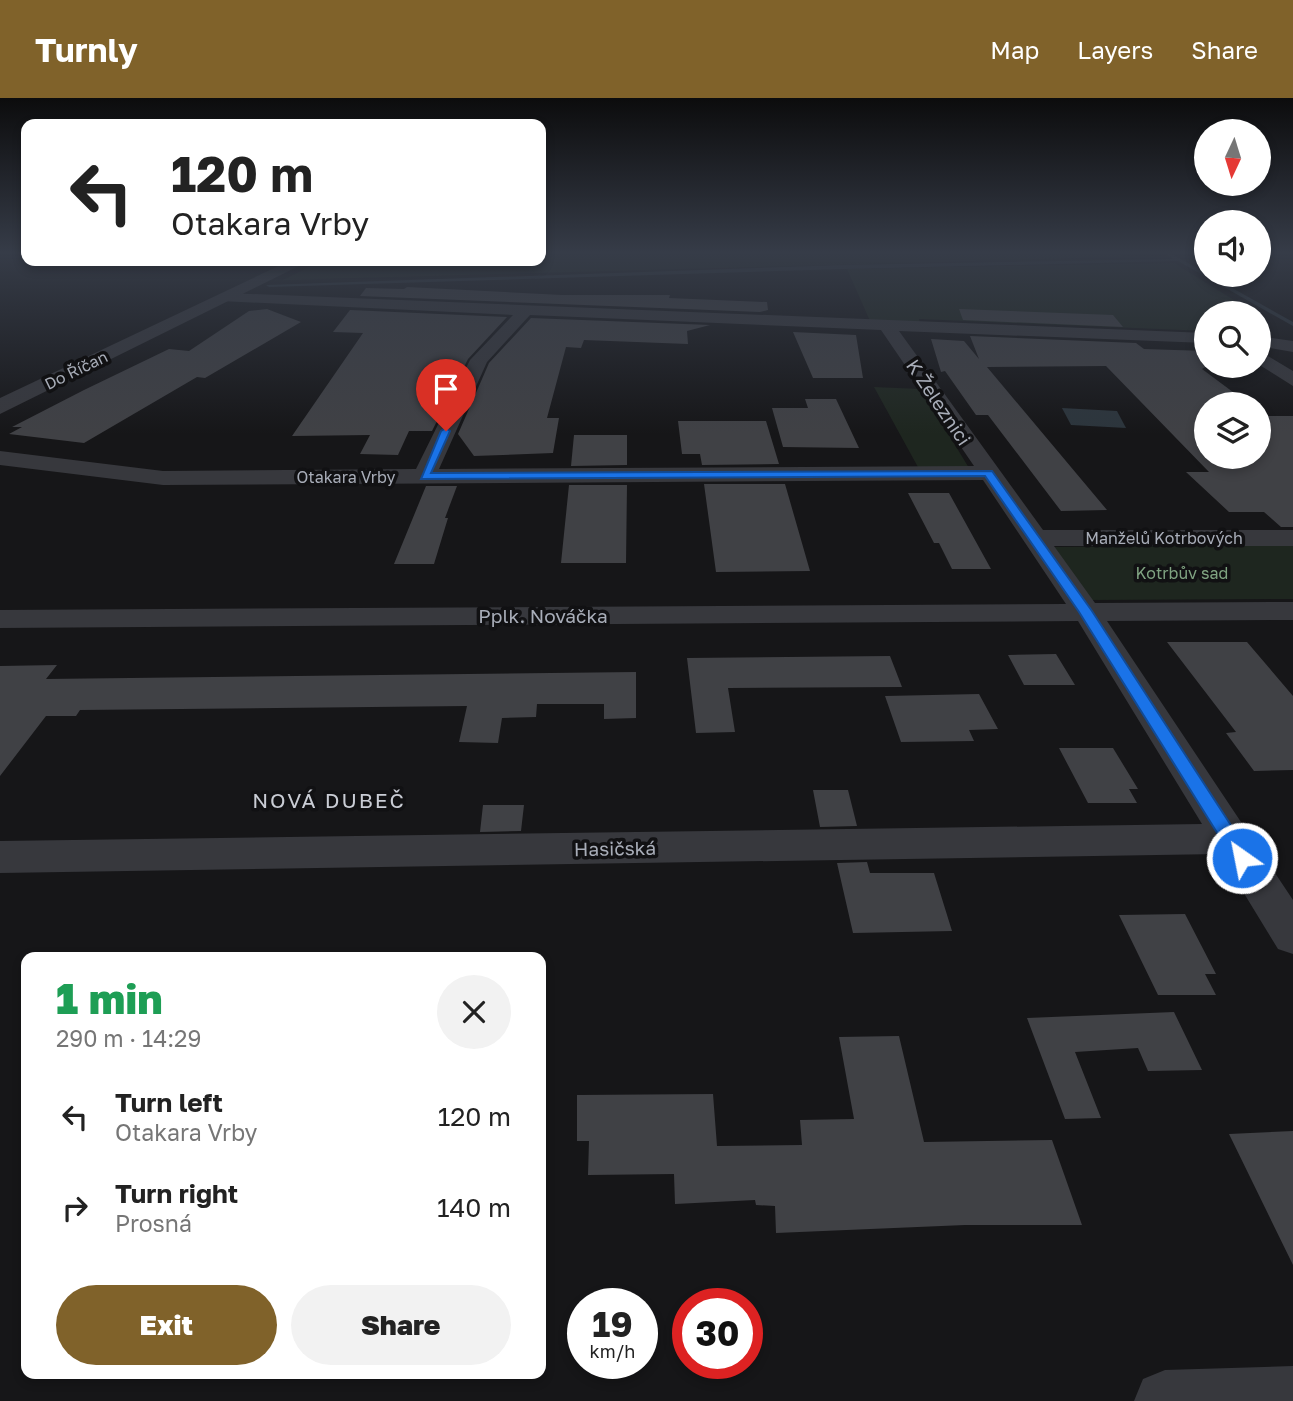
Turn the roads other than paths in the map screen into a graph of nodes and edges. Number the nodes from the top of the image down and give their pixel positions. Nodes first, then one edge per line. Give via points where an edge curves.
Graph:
1 (196, 313) edge
2 (523, 313) edge
3 (598, 313) edge
4 (886, 324) junction
5 (1194, 337) edge
6 (1271, 342) edge
7 (1293, 347) edge
8 (1271, 364) edge
9 (1293, 380) edge
10 (0, 407) edge
11 (0, 458) edge
12 (988, 473) junction
13 (424, 476) junction
14 (1034, 538) junction
15 (1293, 538) edge
16 (1086, 611) junction
17 (1293, 611) edge
18 (0, 619) edge
19 (1230, 839) junction
20 (1, 860) edge
21 (1293, 936) edge
22 (1293, 1397) edge
23 (1166, 1401) edge

1 - 10 street, Do Říčan
2 - 13 street via 479,360
3 - 4 street
4 - 5 street
4 - 12 street, K Železnici
6 - 7 street
8 - 9 street
11 - 13 street, Otakara Vrby via 163,478
12 - 13 street, Otakara Vrby
12 - 14 street, K Železnici
14 - 15 street, Manželů Kotrbových
14 - 16 street, K Železnici
16 - 17 street
16 - 18 street, Pplk. Nováčka
16 - 19 street, K Železnici
19 - 20 street, Hasičská
19 - 21 street, K Železnici
22 - 23 street

